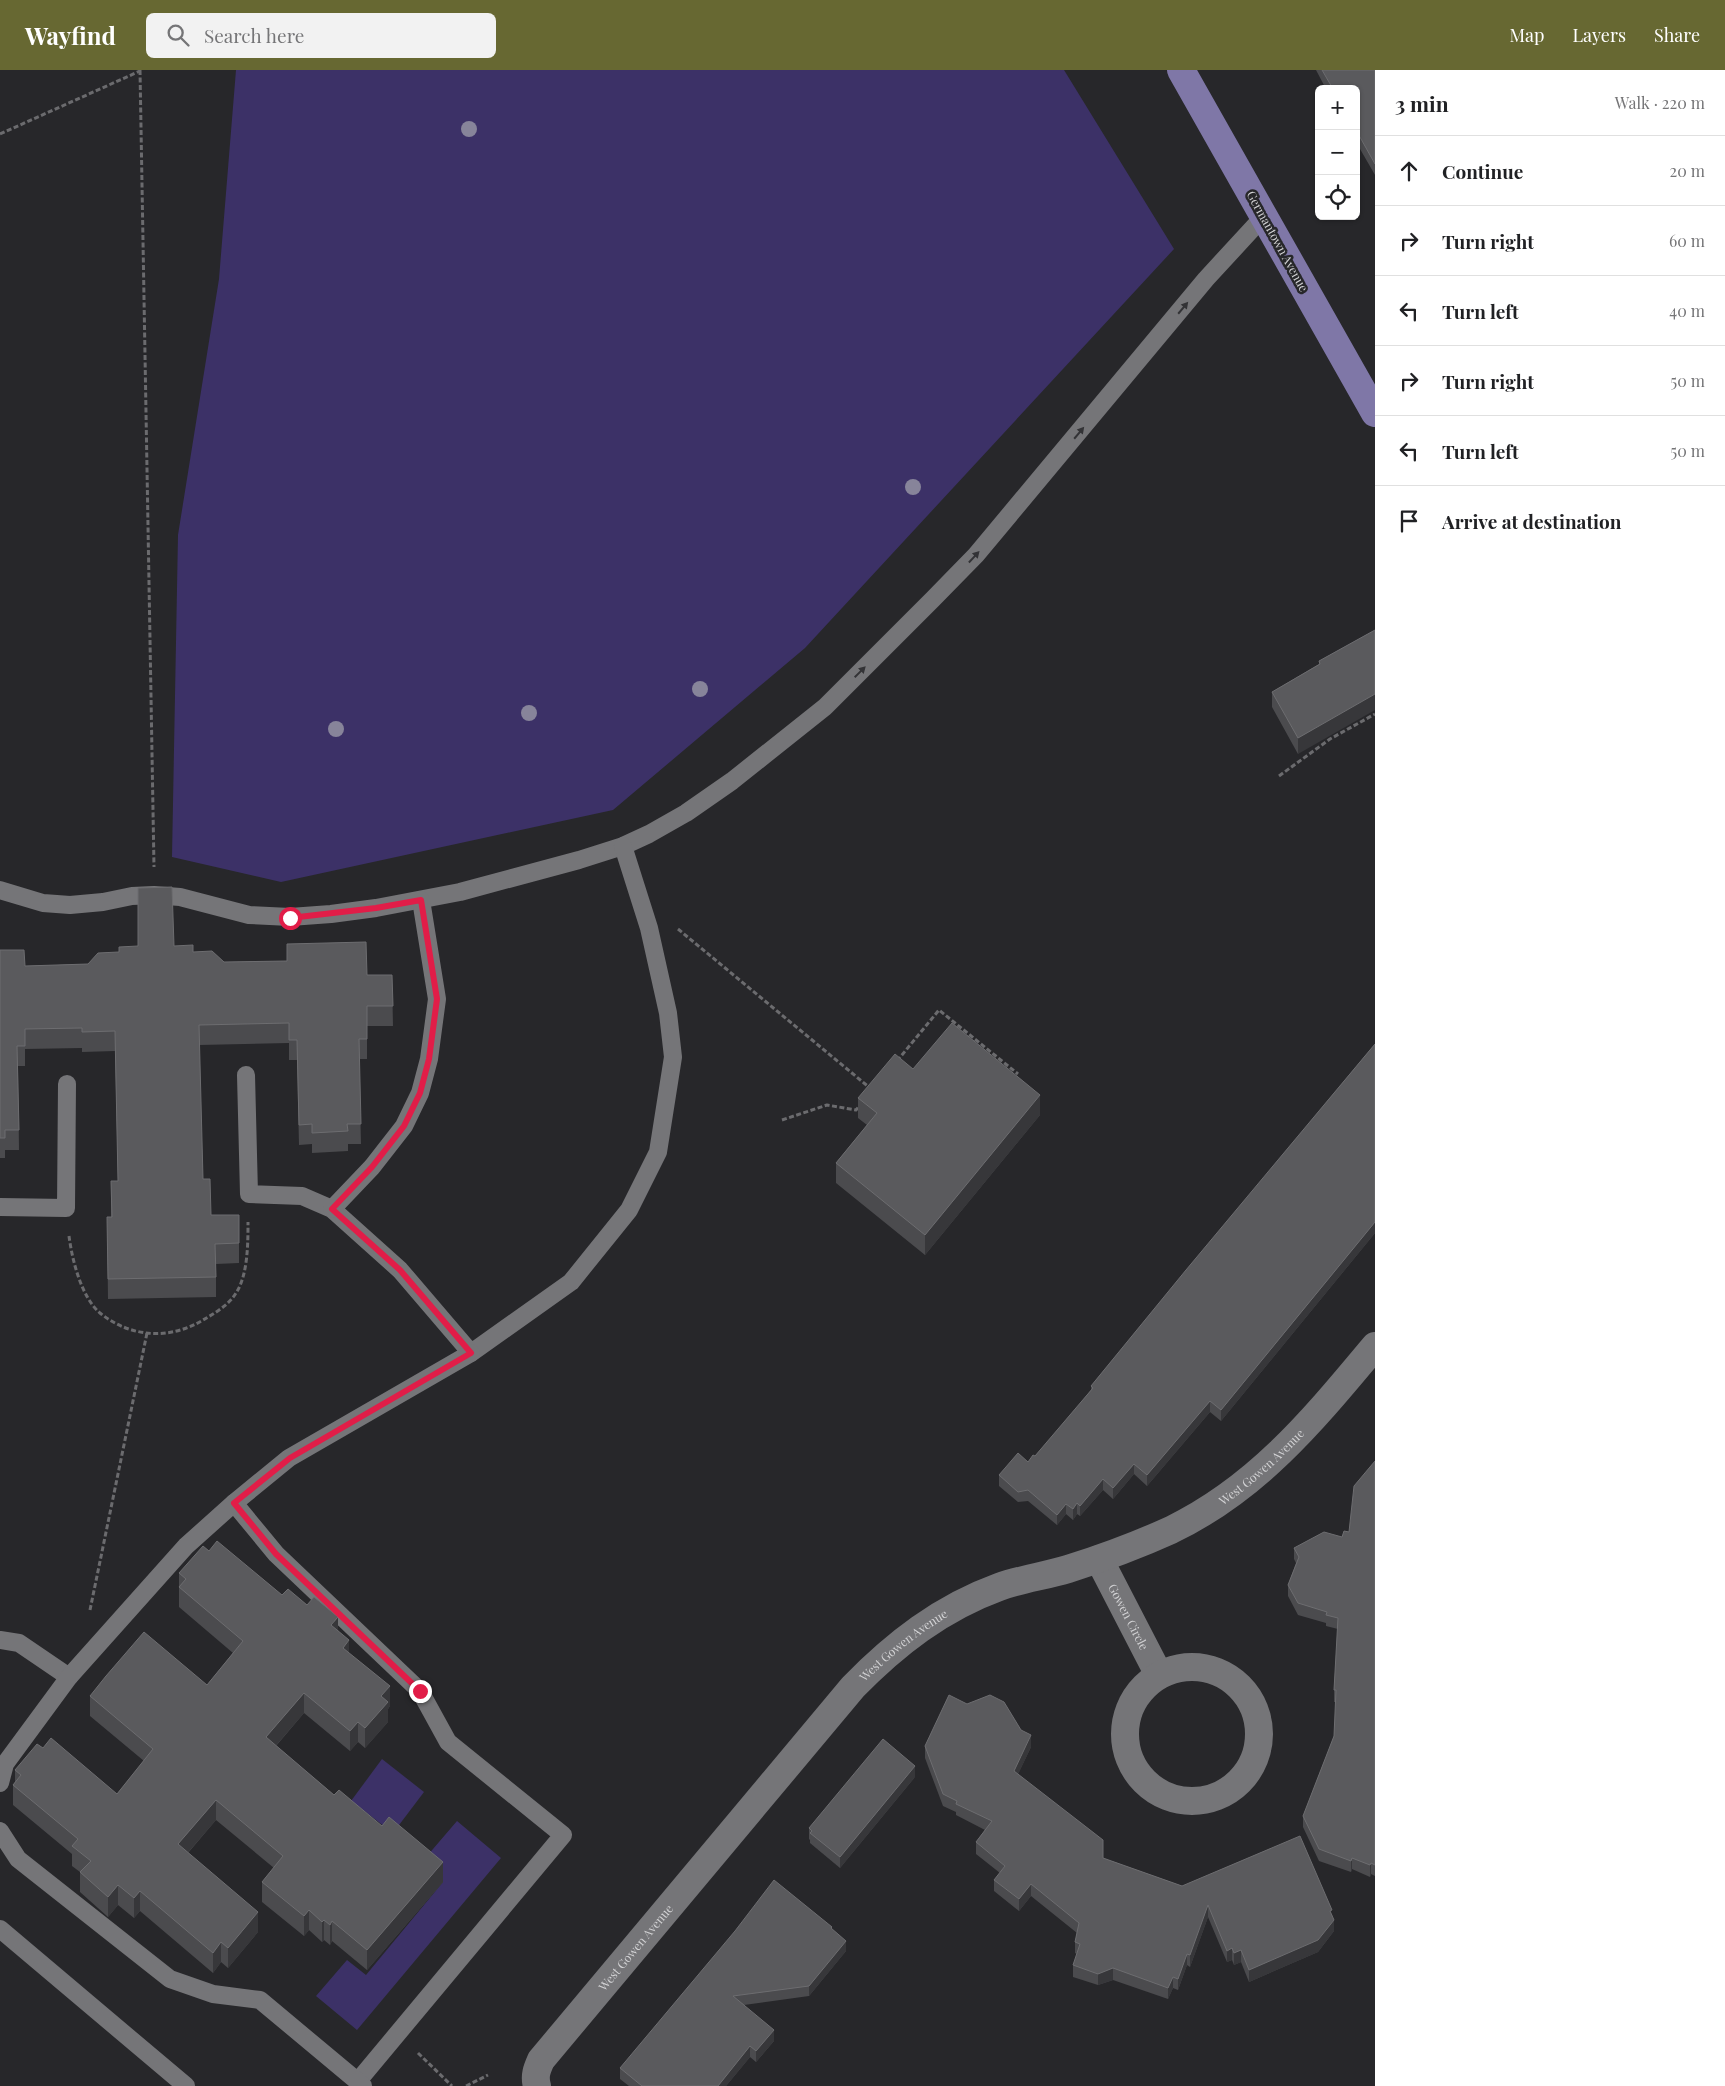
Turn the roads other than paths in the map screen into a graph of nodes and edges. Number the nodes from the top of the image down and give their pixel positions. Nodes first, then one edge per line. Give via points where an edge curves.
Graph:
1 (1181, 70) edge
2 (1264, 216) junction
3 (1375, 413) edge
4 (623, 846) junction
5 (0, 890) edge
6 (421, 900) junction
7 (246, 1076) dead end
8 (67, 1084) dead end
9 (0, 1207) edge
10 (332, 1209) junction
11 (1375, 1346) edge
12 (471, 1353) junction
13 (234, 1503) junction
14 (1099, 1559) junction
15 (0, 1640) edge
16 (1159, 1675) junction
17 (70, 1677) junction
18 (0, 1783) edge
19 (0, 1831) edge
20 (0, 1929) edge
21 (536, 2083) edge
22 (360, 2084) edge
23 (186, 2086) edge

1 - 2 main road, Germantown Avenue
2 - 3 main road, Germantown Avenue
4 -> 2 lane via 686,813 732,781 825,706 976,555 1206,279
4 - 6 lane
4 - 12 lane via 649,928 668,1013 673,1057 658,1152 628,1210 571,1282
5 - 6 lane via 43,903 70,905 132,896 180,897 249,915 290,918
6 - 10 lane via 437,999 429,1059 420,1093 404,1126 372,1167
7 - 10 lane via 249,1194 302,1196
8 - 9 lane via 66,1208
10 - 12 lane via 400,1270
11 - 14 street, West Gowen Avenue via 1300,1434 1240,1487 1171,1530
12 - 13 lane via 290,1458
13 - 17 lane via 186,1546
13 - 22 lane via 276,1554 420,1691 448,1742 563,1835
14 - 16 street, Gowen Circle
14 - 21 street, West Gowen Avenue via 999,1587 967,1601 909,1636 880,1660 853,1687 541,2060 536,2069
15 - 17 lane via 19,1643
16 - 16 street via 1143,1688 1131,1706 1125,1726 1126,1747 1133,1767 1146,1783 1164,1795 1184,1800 1205,1799 1224,1792 1241,1779 1253,1762 1258,1742 1258,1721 1251,1702 1238,1684 1220,1673 1200,1668 1179,1668
17 - 18 lane via 5,1764
19 - 22 lane via 18,1859 170,1979 213,1994 260,2000
20 - 23 lane

